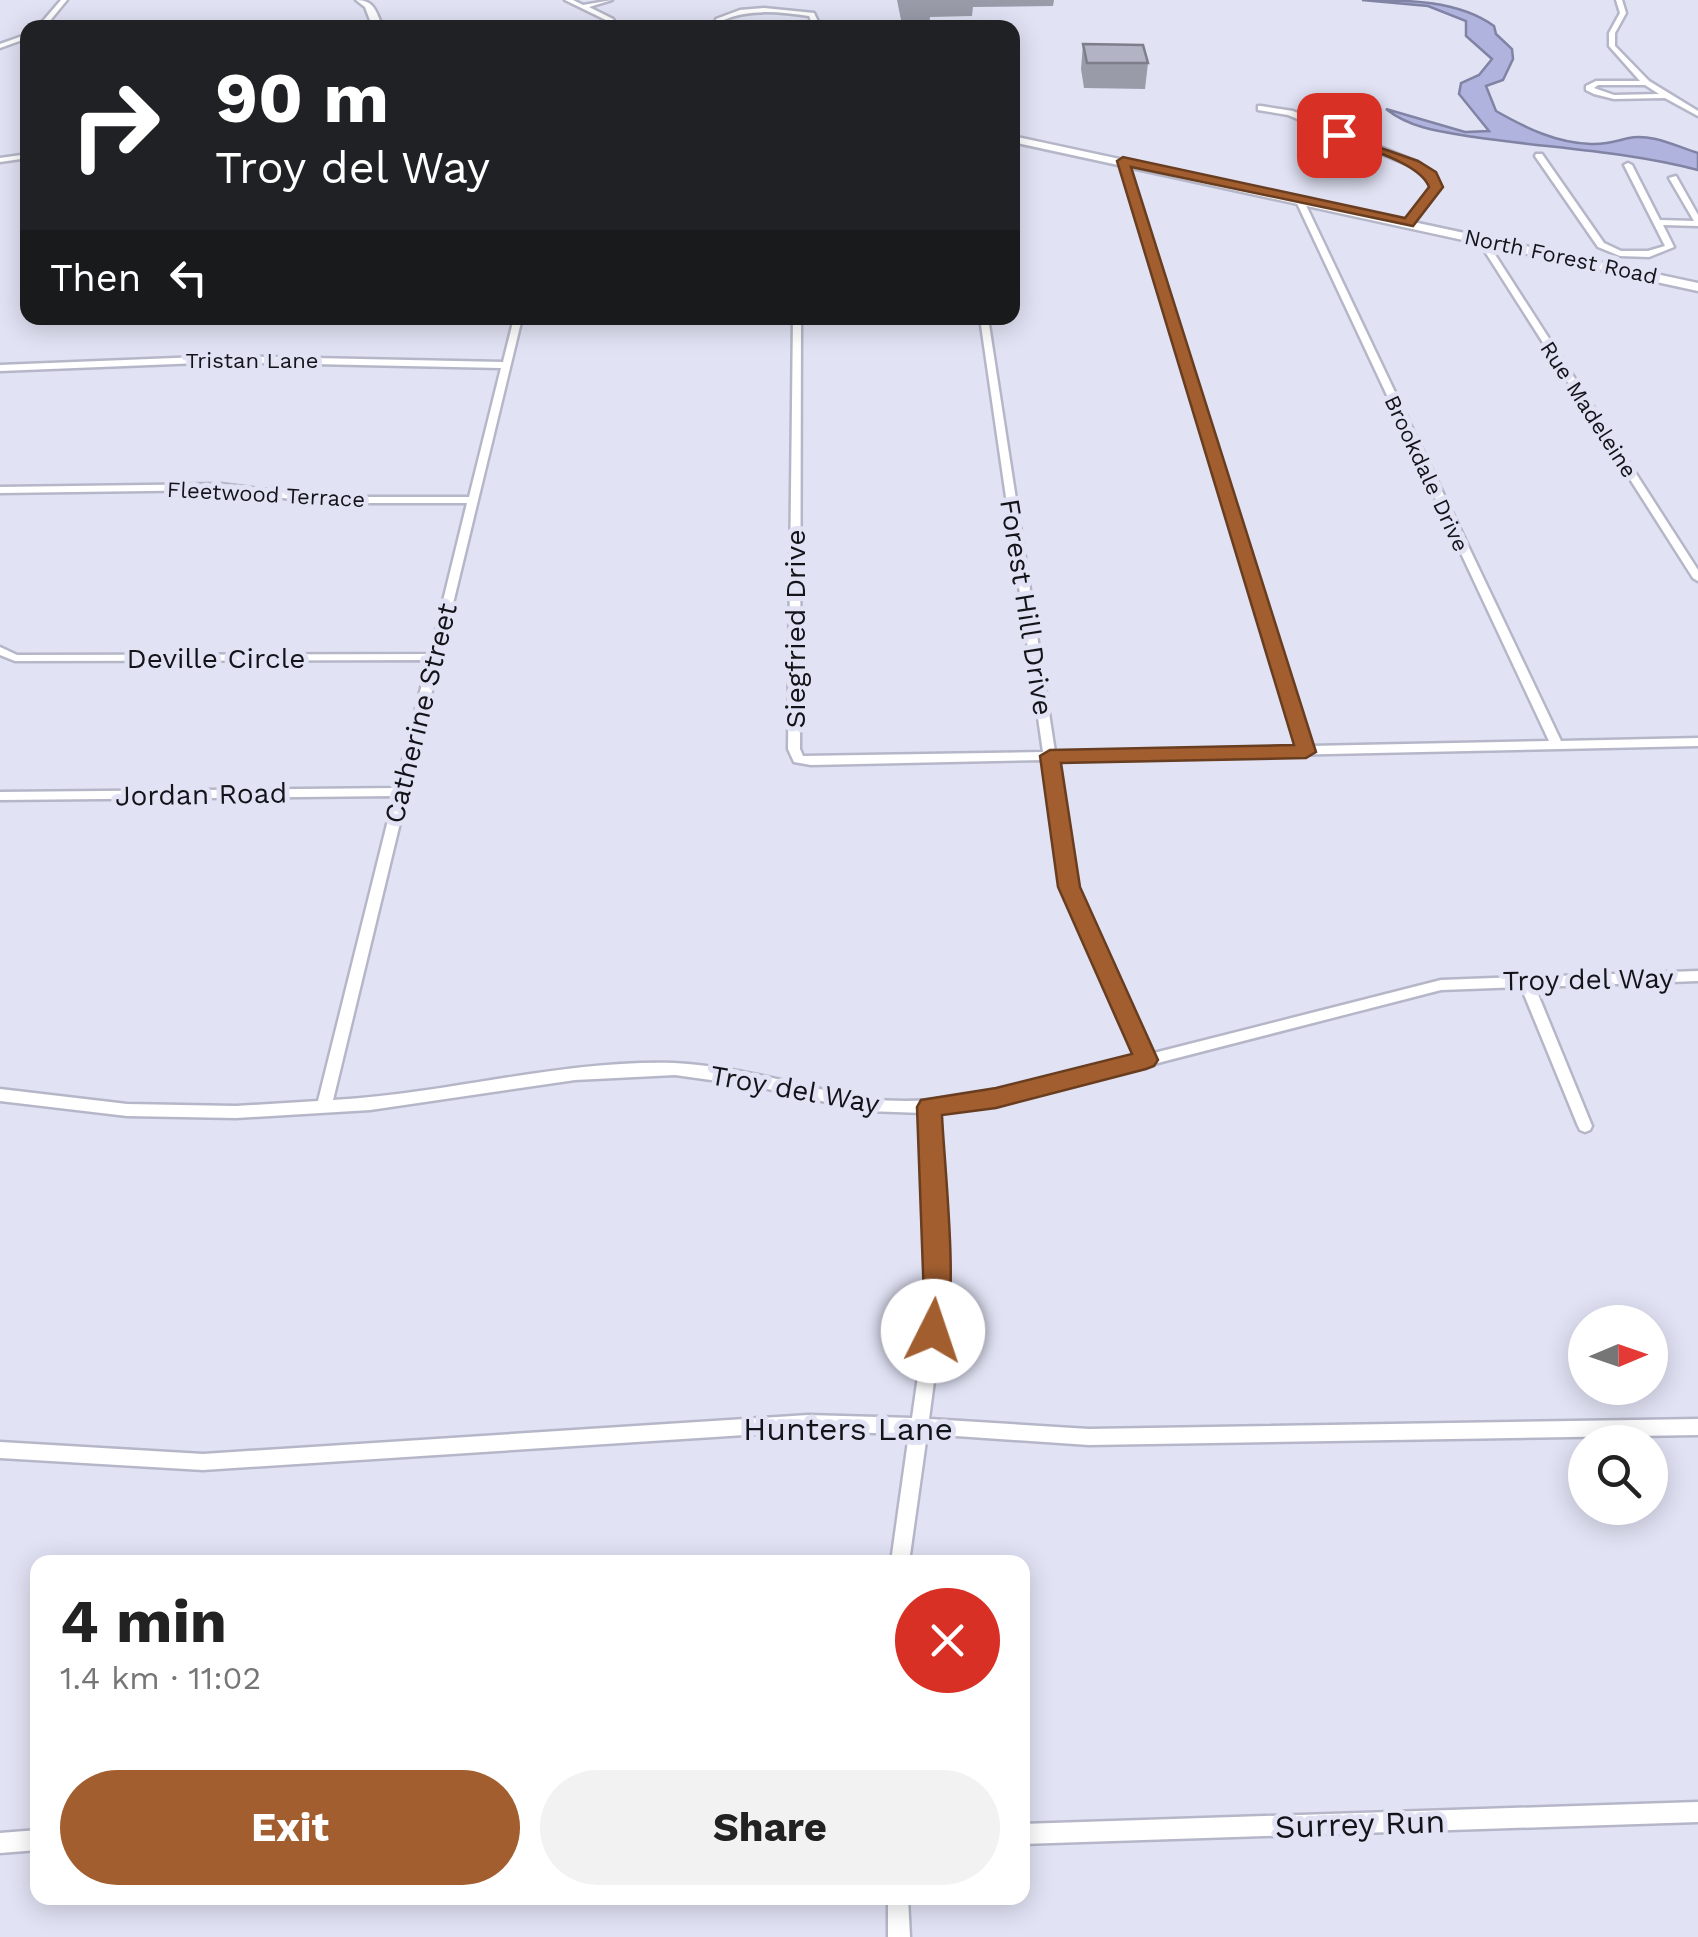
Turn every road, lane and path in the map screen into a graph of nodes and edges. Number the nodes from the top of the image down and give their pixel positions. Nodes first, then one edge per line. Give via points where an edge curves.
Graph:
1 (64, 0) edge
2 (361, 0) edge
3 (568, 0) edge
4 (609, 0) edge
5 (1619, 0) edge
6 (580, 7) junction
7 (47, 20) edge
8 (375, 20) edge
9 (612, 20) edge
10 (718, 20) edge
11 (815, 20) edge
12 (1646, 83) junction
13 (1665, 96) junction
14 (1261, 108) dead end
15 (1698, 114) edge
16 (1020, 140) edge
17 (1539, 156) dead end
18 (1123, 161) junction
19 (1628, 166) dead end
20 (1673, 178) dead end
21 (1299, 199) junction
22 (1657, 222) junction
23 (1408, 223) junction
24 (1698, 223) edge
25 (1481, 239) junction
26 (1633, 254) junction
27 (1649, 254) junction
28 (1639, 274) junction
29 (1657, 277) junction
30 (1698, 286) edge
31 (516, 325) edge
32 (797, 325) edge
33 (985, 325) edge
34 (505, 365) junction
35 (0, 368) edge
36 (0, 490) edge
37 (473, 500) junction
38 (1698, 578) edge
39 (0, 650) edge
40 (434, 657) junction
41 (1698, 742) edge
42 (1557, 746) junction
43 (1306, 752) junction
44 (1050, 756) junction
45 (401, 792) junction
46 (0, 796) edge
47 (1698, 976) edge
48 (1525, 980) junction
49 (1146, 1060) junction
50 (0, 1095) edge
51 (930, 1107) junction
52 (324, 1108) junction
53 (1585, 1126) dead end
54 (920, 1426) junction
55 (1698, 1427) edge
56 (0, 1450) edge
57 (901, 1555) edge
58 (1698, 1812) edge
59 (1030, 1834) edge
60 (30, 1841) edge
61 (0, 1843) edge
62 (898, 1905) edge
63 (899, 1937) edge

1 - 7 street
2 - 8 street
3 - 6 street
4 - 6 street
5 - 12 street via 1623,13 1612,46
6 - 9 street
10 - 11 street via 751,11 812,14
12 - 13 street
12 - 13 street via 1589,88 1611,96
13 - 15 street
14 - 23 street via 1290,113 1432,175 1436,187
16 - 18 street, North Forest Road
17 - 26 street via 1601,245
18 - 21 street, North Forest Road
18 - 43 street
19 - 22 street
20 - 24 street
21 - 23 street, North Forest Road
21 - 42 street, Brookdale Drive
22 - 24 street
22 - 27 street via 1670,247
23 - 25 street, North Forest Road
25 - 28 street, North Forest Road
25 - 38 street, Rue Madeleine
26 - 27 street
26 - 28 street
27 - 29 street
28 - 29 street, North Forest Road
29 - 30 street, North Forest Road
31 - 34 street, Catherine Street
32 - 44 street, Siegfried Drive via 798,758
33 - 44 street, Forest Hill Drive
34 - 35 street, Tristan Lane via 260,359
34 - 37 street, Catherine Street
36 - 37 street, Fleetwood Terrace via 221,488 322,500
37 - 40 street, Catherine Street
39 - 40 street, Deville Circle via 15,658
40 - 45 street, Catherine Street
41 - 42 street, Siegfried Drive
42 - 43 street, Siegfried Drive
43 - 44 street, Siegfried Drive
44 - 49 street, Forest Hill Drive via 1069,887
45 - 46 street, Jordan Road
45 - 52 street, Catherine Street
47 - 48 street, Troy del Way
48 - 49 street, Troy del Way via 1441,985
48 - 53 street
49 - 51 street, Troy del Way via 1018,1093
50 - 52 street, Troy del Way via 181,1112
51 - 52 street, Troy del Way via 868,1104 715,1073 642,1070
51 - 54 street via 937,1299
54 - 55 street, Hunters Lane via 1089,1437
54 - 56 street, Hunters Lane via 808,1424 203,1462
54 - 57 street
58 - 59 street, Surrey Run
60 - 61 street
62 - 63 street

